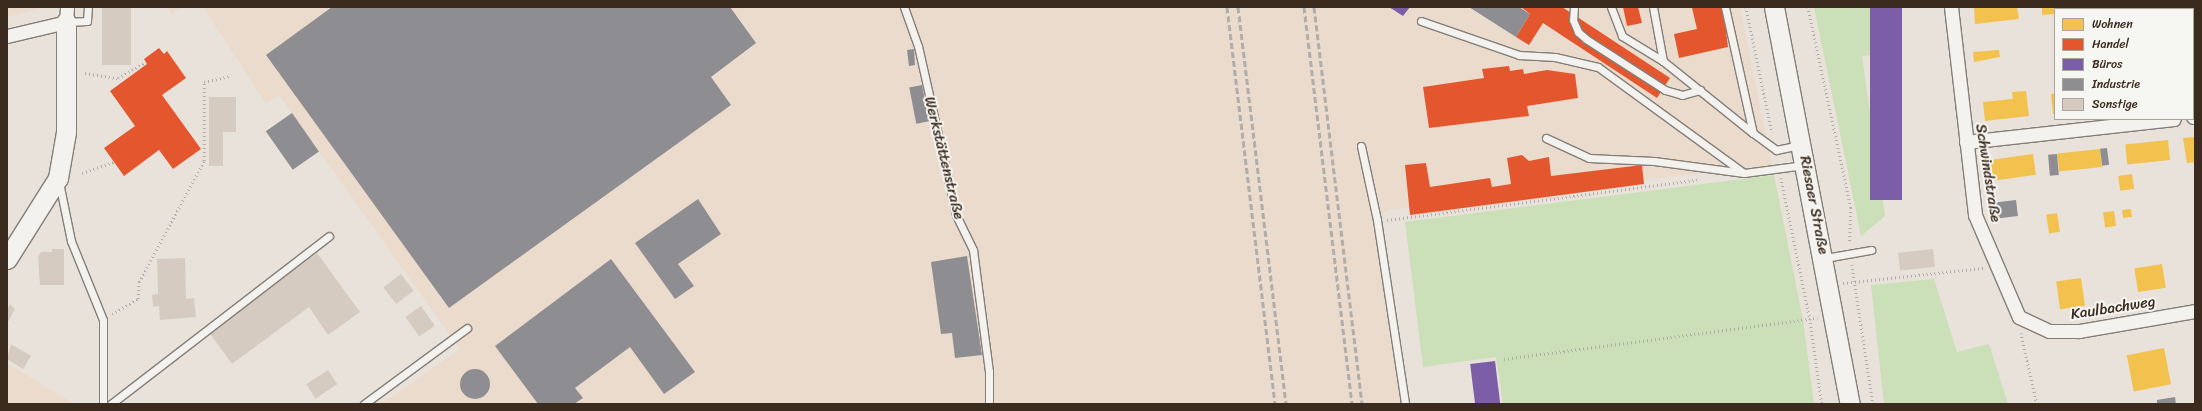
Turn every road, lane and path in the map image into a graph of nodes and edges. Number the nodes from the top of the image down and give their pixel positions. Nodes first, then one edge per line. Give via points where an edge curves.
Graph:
1 (88, 7) edge
2 (904, 7) edge
3 (1574, 7) edge
4 (1611, 7) edge
5 (1653, 7) edge
6 (1725, 7) edge
7 (1746, 7) edge
8 (1774, 7) edge
9 (1808, 7) edge
10 (1951, 7) edge
11 (67, 15) edge
12 (1421, 21) dead end
13 (7, 36) edge
14 (1663, 61) junction
15 (146, 62) dead end
16 (85, 73) dead end
17 (229, 76) dead end
18 (1700, 90) junction
19 (2165, 120) edge
20 (1753, 133) junction
21 (1546, 138) dead end
22 (1966, 142) junction
23 (1802, 145) junction
24 (1361, 146) dead end
25 (1776, 150) junction
26 (114, 162) dead end
27 (1806, 164) junction
28 (1778, 168) junction
29 (82, 173) dead end
30 (1744, 173) junction
31 (58, 178) junction
32 (1705, 178) dead end
33 (1400, 220) dead end
34 (329, 236) dead end
35 (1871, 250) dead end
36 (1850, 254) junction
37 (1825, 258) junction
38 (7, 259) edge
39 (1996, 267) junction
40 (1855, 281) junction
41 (2195, 311) edge
42 (1835, 316) junction
43 (2019, 317) junction
44 (1810, 319) junction
45 (103, 320) junction
46 (467, 328) dead end
47 (1504, 359) dead end
48 (103, 404) edge
49 (111, 404) edge
50 (364, 404) edge
51 (989, 404) edge
52 (1404, 404) edge
53 (1822, 404) edge
54 (1850, 404) edge
55 (1872, 404) edge
56 (2037, 404) edge

1 - 11 lane via 87,21
2 - 51 lane, Werkstättenstraße via 918,46 956,215 973,250 989,371
3 - 18 lane via 1573,20 1578,32 1593,44 1665,90 1682,96
4 - 14 lane via 1622,36
5 - 14 lane
6 - 20 lane
7 - 25 path
8 - 23 main road, Riesaer Straße
9 - 36 path via 1851,208
10 - 22 street, Schwindstraße
11 - 13 street
11 - 31 main road via 66,132
12 - 30 lane via 1520,55 1555,57 1598,67
14 - 18 lane
15 - 16 path via 118,78
17 - 45 path via 204,82 204,161 139,282 138,299
18 - 20 lane
19 - 22 street
20 - 25 lane
21 - 30 lane via 1589,158 1654,161
22 - 39 street, Schwindstraße via 1975,215
23 - 25 lane
23 - 27 main road, Riesaer Straße
24 - 52 lane via 1377,220
26 - 29 path
27 - 28 lane
27 - 37 main road, Riesaer Straße
28 - 30 lane
28 - 44 path
31 - 38 main road
31 - 45 lane via 71,241
32 - 33 path
34 - 49 lane
35 - 36 lane
36 - 37 lane
36 - 40 path
37 - 42 main road, Riesaer Straße
39 - 40 path
39 - 43 street, Schwindstraße
40 - 55 path
41 - 43 street, Kaulbachweg via 2079,331 2036,328
42 - 44 path
42 - 54 main road, Riesaer Straße
43 - 56 path
44 - 47 path
44 - 53 path
45 - 48 lane
46 - 50 lane

